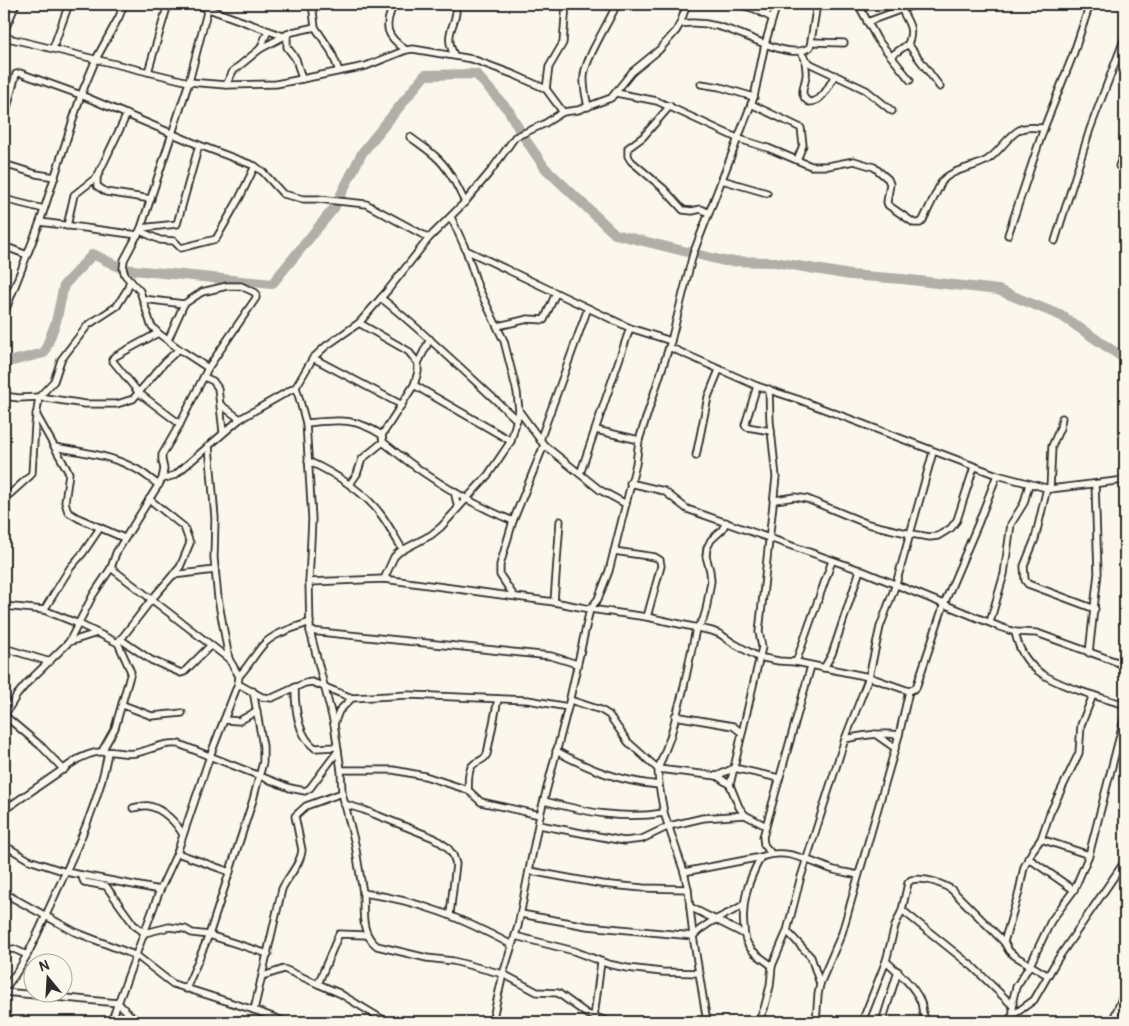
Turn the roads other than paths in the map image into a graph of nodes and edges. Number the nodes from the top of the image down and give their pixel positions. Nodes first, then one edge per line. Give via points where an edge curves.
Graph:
1 (16, 4) edge
2 (69, 4) edge
3 (124, 4) edge
4 (168, 4) edge
5 (195, 4) edge
6 (312, 4) edge
7 (394, 4) edge
8 (456, 4) edge
9 (566, 4) edge
10 (616, 4) edge
11 (686, 4) edge
12 (738, 4) edge
13 (784, 4) edge
14 (817, 4) edge
15 (858, 4) edge
16 (916, 4) edge
17 (1090, 4) edge
18 (776, 6) edge
19 (901, 6) edge
20 (208, 7) edge
21 (762, 13) junction
22 (772, 18) junction
23 (867, 22) junction
24 (680, 24) junction
25 (315, 27) junction
26 (268, 31) junction
27 (4, 32) edge
28 (285, 35) junction
29 (4, 37) edge
30 (1125, 37) edge
31 (812, 42) junction
32 (844, 43) dead end
33 (765, 44) junction
34 (908, 44) junction
35 (53, 48) junction
36 (260, 49) junction
37 (406, 50) junction
38 (801, 52) junction
39 (454, 55) junction
40 (891, 56) junction
41 (96, 59) junction
42 (805, 59) junction
43 (339, 71) junction
44 (148, 72) junction
45 (835, 75) junction
46 (302, 80) junction
47 (910, 80) dead end
48 (189, 82) junction
49 (701, 84) dead end
50 (226, 85) junction
51 (940, 87) dead end
52 (546, 89) junction
53 (616, 93) junction
54 (82, 95) junction
55 (753, 100) junction
56 (670, 106) junction
57 (588, 107) junction
58 (892, 111) dead end
59 (563, 112) junction
60 (128, 114) junction
61 (4, 119) edge
62 (1044, 128) junction
63 (171, 133) junction
64 (410, 137) dead end
65 (739, 139) junction
66 (199, 145) junction
67 (1125, 150) edge
68 (797, 160) junction
69 (4, 164) edge
70 (255, 166) junction
71 (1119, 166) dead end
72 (97, 177) junction
73 (55, 178) junction
74 (722, 180) junction
75 (767, 193) dead end
76 (4, 199) edge
77 (150, 199) junction
78 (465, 202) junction
79 (44, 208) junction
80 (708, 213) junction
81 (451, 217) junction
82 (40, 222) junction
83 (67, 226) junction
84 (150, 227) junction
85 (140, 232) junction
86 (1008, 235) dead end
87 (156, 238) junction
88 (429, 238) junction
89 (1055, 240) dead end
90 (4, 246) edge
91 (466, 250) junction
92 (27, 255) junction
93 (130, 280) junction
94 (556, 293) junction
95 (381, 298) junction
96 (143, 299) junction
97 (184, 304) junction
98 (588, 308) junction
99 (4, 311) edge
100 (359, 323) junction
101 (498, 326) junction
102 (630, 328) junction
103 (158, 333) junction
104 (430, 339) junction
105 (168, 340) junction
106 (670, 344) junction
107 (179, 349) junction
108 (313, 358) junction
109 (418, 363) junction
110 (208, 368) junction
111 (718, 370) junction
112 (204, 377) junction
113 (414, 385) junction
114 (757, 386) junction
115 (296, 387) junction
116 (769, 390) junction
117 (139, 393) junction
118 (4, 396) edge
119 (39, 397) junction
120 (221, 405) junction
121 (402, 405) junction
122 (519, 411) junction
123 (36, 414) junction
124 (1062, 418) dead end
125 (240, 419) junction
126 (517, 420) junction
127 (306, 422) junction
128 (180, 424) junction
129 (596, 430) junction
130 (223, 432) junction
131 (771, 432) junction
132 (382, 435) junction
133 (639, 440) junction
134 (383, 442) junction
135 (511, 442) junction
136 (542, 442) junction
137 (209, 446) junction
138 (55, 447) junction
139 (933, 452) junction
140 (696, 456) dead end
141 (308, 461) junction
142 (974, 467) junction
143 (580, 474) junction
144 (997, 475) junction
145 (1125, 480) edge
146 (160, 482) junction
147 (630, 483) junction
148 (350, 484) junction
149 (1029, 484) junction
150 (1095, 484) junction
151 (1048, 488) junction
152 (454, 491) junction
153 (4, 495) edge
154 (149, 499) junction
155 (467, 499) junction
156 (775, 500) junction
157 (626, 504) junction
158 (458, 508) junction
159 (513, 521) junction
160 (560, 521) dead end
161 (726, 522) junction
162 (100, 528) junction
163 (911, 534) junction
164 (768, 537) junction
165 (124, 538) junction
166 (403, 550) junction
167 (614, 550) junction
168 (832, 561) junction
169 (111, 568) junction
170 (215, 570) junction
171 (860, 570) junction
172 (173, 575) junction
173 (384, 579) junction
174 (309, 582) junction
175 (896, 584) junction
176 (514, 596) junction
177 (152, 599) junction
178 (554, 602) junction
179 (944, 604) junction
180 (4, 606) edge
181 (590, 609) junction
182 (1095, 609) junction
183 (44, 610) junction
184 (647, 617) junction
185 (310, 622) junction
186 (990, 622) junction
187 (79, 624) junction
188 (696, 629) junction
189 (310, 631) junction
190 (97, 632) junction
191 (1015, 632) junction
192 (119, 641) junction
193 (68, 642) junction
194 (211, 645) junction
195 (4, 648) edge
196 (1089, 653) junction
197 (1125, 656) edge
198 (758, 657) junction
199 (229, 659) junction
200 (48, 661) junction
201 (796, 662) junction
202 (1117, 662) junction
203 (578, 664) junction
204 (1125, 665) edge
205 (810, 666) junction
206 (824, 668) junction
207 (239, 676) junction
208 (869, 677) junction
209 (238, 684) junction
210 (323, 685) junction
211 (295, 687) junction
212 (253, 691) junction
213 (909, 692) junction
214 (1093, 695) junction
215 (352, 698) junction
216 (498, 699) junction
217 (570, 700) junction
218 (1125, 705) edge
219 (123, 706) junction
220 (568, 707) junction
221 (256, 711) junction
222 (182, 713) dead end
223 (4, 715) edge
224 (675, 716) junction
225 (1125, 716) edge
226 (224, 720) junction
227 (334, 724) junction
228 (742, 733) junction
229 (876, 734) junction
230 (899, 735) junction
231 (845, 739) junction
232 (895, 748) junction
233 (338, 749) junction
234 (105, 752) junction
235 (556, 752) junction
236 (210, 756) junction
237 (734, 768) junction
238 (658, 769) junction
239 (64, 770) junction
240 (341, 770) junction
241 (260, 775) junction
242 (718, 776) junction
243 (779, 778) junction
244 (659, 785) junction
245 (730, 785) junction
246 (468, 790) junction
247 (342, 793) junction
248 (544, 801) junction
249 (344, 804) junction
250 (5, 806) edge
251 (133, 808) dead end
252 (664, 813) junction
253 (540, 815) junction
254 (745, 815) junction
255 (539, 825) junction
256 (669, 826) junction
257 (766, 826) junction
258 (183, 835) junction
259 (1041, 839) junction
260 (4, 845) edge
261 (177, 853) junction
262 (771, 853) junction
263 (1089, 855) junction
264 (761, 857) junction
265 (1028, 858) junction
266 (807, 859) junction
267 (1125, 861) edge
268 (530, 871) junction
269 (66, 872) junction
270 (230, 872) junction
271 (684, 872) junction
272 (858, 874) junction
273 (81, 875) junction
274 (160, 890) junction
275 (688, 890) junction
276 (1074, 890) junction
277 (4, 893) edge
278 (363, 894) junction
279 (743, 906) junction
280 (690, 907) junction
281 (902, 910) junction
282 (450, 914) junction
283 (521, 914) junction
284 (45, 917) junction
285 (715, 920) junction
286 (787, 931) junction
287 (145, 933) junction
288 (744, 934) junction
289 (210, 935) junction
290 (366, 935) junction
291 (515, 936) junction
292 (693, 936) junction
293 (1004, 942) junction
294 (512, 945) junction
295 (4, 950) edge
296 (25, 954) edge
297 (27, 954) edge
298 (268, 954) junction
299 (136, 956) junction
300 (886, 960) junction
301 (601, 962) junction
302 (22, 963) edge
303 (1030, 965) junction
304 (772, 966) junction
305 (898, 971) junction
306 (700, 973) junction
307 (503, 974) junction
308 (1047, 975) junction
309 (263, 976) junction
310 (318, 984) junction
311 (820, 984) junction
312 (186, 989) junction
313 (4, 991) edge
314 (1125, 991) edge
315 (118, 1004) junction
316 (1013, 1006) junction
317 (254, 1010) junction
318 (1013, 1015) junction
319 (594, 1017) junction
320 (82, 1022) edge
321 (111, 1022) edge
322 (137, 1022) edge
323 (286, 1022) edge
324 (387, 1022) edge
325 (492, 1022) edge
326 (610, 1022) edge
327 (707, 1022) edge
328 (758, 1022) edge
329 (816, 1022) edge
330 (862, 1022) edge
331 (882, 1022) edge
332 (927, 1022) edge
333 (1007, 1022) edge
334 (1112, 1022) edge

1 - 27 street
2 - 35 street
3 - 41 street
4 - 44 street
5 - 20 street
6 - 25 street
7 - 37 street via 388,32
8 - 39 street via 449,40
9 - 52 street via 563,43 549,67
10 - 57 street via 584,72
11 - 24 street
12 - 21 street
13 - 18 street
14 - 31 street
15 - 23 street
16 - 19 street
17 - 62 street
18 - 21 street
18 - 22 street
19 - 23 street
19 - 34 street via 910,27
20 - 26 street
20 - 48 street
21 - 22 street
22 - 33 street
23 - 40 street
24 - 33 street via 709,24
24 - 53 street via 660,50 632,72
25 - 28 street
25 - 43 street via 331,51
26 - 28 street
26 - 36 street
28 - 36 street
28 - 46 street
29 - 35 street
30 - 89 street via 1090,129
31 - 32 street
31 - 38 street
33 - 38 street
33 - 55 street
34 - 40 street
34 - 51 street
35 - 41 street
36 - 50 street via 233,71
37 - 39 street
37 - 43 street via 374,63
38 - 42 street
39 - 52 street via 501,69
40 - 47 street
41 - 44 street
41 - 54 street
42 - 45 street
42 - 45 street via 807,73 802,93 809,102 818,100
43 - 46 street
44 - 48 street
45 - 58 street via 866,90
46 - 50 street
48 - 50 street
48 - 63 street
49 - 55 street via 720,87
52 - 59 street
53 - 56 street
53 - 57 street
54 - 60 street
54 - 61 street via 18,73
54 - 73 street
55 - 65 street
55 - 68 street via 801,128 803,146
56 - 65 street
56 - 80 street via 643,137 628,148 628,156 683,210 701,209
57 - 59 street
59 - 78 street via 515,137
60 - 63 street
60 - 72 street
62 - 68 street via 1019,130 987,160 946,176 923,220 917,224 888,205 890,184 878,170 854,161 819,167
62 - 86 street
63 - 66 street
63 - 77 street
64 - 78 street via 444,165
65 - 68 street
65 - 74 street
66 - 70 street
66 - 84 street via 179,221 174,225
67 - 71 street
69 - 73 street
70 - 87 street via 216,239 182,248 174,241
70 - 88 street via 283,194 303,199 366,204
72 - 77 street via 97,186 106,192
72 - 83 street via 74,194
73 - 79 street
74 - 75 street
74 - 80 street
76 - 79 street
77 - 85 street
78 - 81 street
79 - 82 street
80 - 106 street via 693,254
81 - 88 street
81 - 91 street
82 - 83 street
82 - 92 street
83 - 85 street
84 - 85 street
84 - 87 street
85 - 87 street
85 - 93 street via 124,260 123,269
88 - 95 street
90 - 92 street
91 - 94 street
91 - 101 street via 478,287
92 - 99 street
93 - 96 street
93 - 119 street via 117,306 88,325 61,360 54,381
94 - 98 street
94 - 101 street via 544,320 528,319
95 - 100 street
95 - 104 street
96 - 97 street
96 - 103 street via 148,319
97 - 105 street
97 - 110 street via 202,292 227,286 240,286 257,295
98 - 102 street
98 - 136 street
100 - 108 street
100 - 109 street via 408,351
101 - 122 street via 512,371
102 - 106 street
102 - 129 street
103 - 105 street
103 - 117 street via 112,358 113,364
104 - 109 street
104 - 126 street
105 - 107 street
106 - 111 street
106 - 133 street
107 - 110 street
107 - 117 street
108 - 115 street
108 - 121 street
109 - 113 street
110 - 112 street
111 - 114 street
111 - 140 street via 708,397
112 - 120 street via 216,384
112 - 128 street
113 - 121 street
113 - 135 street
114 - 116 street
114 - 131 street via 745,425
115 - 125 street
115 - 127 street
116 - 131 street
116 - 139 street
117 - 119 street via 132,399 111,405
117 - 128 street
118 - 119 street
119 - 123 street
120 - 125 street
120 - 130 street
121 - 132 street
122 - 126 street
122 - 136 street
123 - 138 street
123 - 153 street via 32,473 10,494
124 - 151 street via 1052,446
125 - 130 street
126 - 135 street
127 - 132 street via 347,420
127 - 141 street
128 - 146 street via 162,455 164,469
129 - 133 street
129 - 143 street
130 - 137 street
131 - 156 street
132 - 134 street
133 - 147 street
134 - 148 street via 362,459
134 - 152 street
135 - 155 street
136 - 143 street
136 - 159 street
137 - 146 street via 174,475
137 - 170 street via 215,518
138 - 146 street via 124,463
138 - 162 street via 69,473 65,502 68,512
139 - 142 street
139 - 163 street
141 - 148 street
141 - 174 street via 312,519
142 - 144 street
142 - 163 street via 965,500 951,528 938,536
143 - 157 street
144 - 149 street
144 - 179 street
145 - 150 street
146 - 154 street
147 - 157 street
147 - 161 street via 664,491 687,509
148 - 166 street via 382,516
149 - 151 street
149 - 186 street via 1024,503 1011,524 1004,574
150 - 151 street
150 - 182 street via 1098,546
151 - 182 street via 1035,539 1024,566 1025,580 1028,584
152 - 155 street
152 - 158 street
154 - 165 street
154 - 172 street via 181,524 189,537 190,543 180,567
155 - 158 street
155 - 159 street
156 - 163 street via 807,499 868,524
156 - 164 street
157 - 167 street
158 - 166 street via 431,535
159 - 176 street via 499,571 502,581
160 - 178 street
161 - 164 street
161 - 188 street via 706,548 711,581 703,620
162 - 165 street
162 - 183 street
163 - 175 street
164 - 168 street
164 - 198 street via 759,632 762,647
165 - 169 street
166 - 173 street via 394,557
167 - 181 street via 598,599
167 - 184 street via 660,560
168 - 171 street
168 - 201 street
169 - 177 street
169 - 187 street
170 - 172 street
170 - 199 street
171 - 175 street
171 - 206 street via 832,654
172 - 177 street
173 - 174 street
173 - 176 street
174 - 185 street
175 - 179 street
175 - 208 street via 880,628
176 - 178 street
177 - 192 street
177 - 194 street
178 - 181 street
179 - 186 street
179 - 213 street via 916,688
180 - 183 street
181 - 184 street
181 - 203 street
182 - 196 street
183 - 187 street
184 - 188 street
185 - 189 street
185 - 207 street via 265,642
186 - 191 street
187 - 190 street
187 - 193 street
188 - 198 street via 720,634
188 - 224 street
189 - 203 street via 551,656
189 - 210 street
190 - 192 street
190 - 193 street
191 - 196 street via 1037,633
191 - 214 street via 1021,651 1038,671
192 - 194 street via 181,673
192 - 219 street via 132,672
193 - 200 street
194 - 199 street
195 - 200 street
196 - 202 street
197 - 202 street
198 - 201 street
198 - 228 street
199 - 207 street
200 - 223 street via 17,694
201 - 205 street
202 - 204 street
203 - 217 street
205 - 206 street
205 - 243 street
206 - 208 street
207 - 209 street
208 - 213 street
208 - 231 street
209 - 212 street
209 - 226 street
210 - 211 street via 312,682
210 - 215 street
210 - 227 street
211 - 212 street via 272,698 262,697
211 - 233 street via 298,717 306,739 315,748
212 - 221 street
213 - 230 street
214 - 218 street
214 - 259 street via 1081,725 1079,753
215 - 216 street via 410,695
215 - 227 street via 339,711
216 - 220 street
216 - 246 street via 487,754 470,768
217 - 220 street
217 - 238 street via 609,715 628,742
219 - 222 street via 152,716
219 - 234 street
220 - 235 street
221 - 226 street via 239,722
221 - 241 street via 264,751
223 - 239 street
224 - 228 street via 733,726
224 - 238 street
225 - 263 street
226 - 236 street
227 - 233 street
228 - 237 street
229 - 230 street
229 - 231 street
229 - 232 street
230 - 232 street
231 - 266 street
232 - 272 street
233 - 240 street
233 - 241 street via 305,791
234 - 236 street via 139,753 172,743
234 - 239 street via 78,759
234 - 269 street via 101,788
235 - 244 street via 614,778
235 - 248 street
236 - 241 street
236 - 258 street
237 - 242 street
237 - 243 street
237 - 245 street
238 - 242 street
238 - 244 street
239 - 250 street
240 - 246 street via 408,772
240 - 247 street
241 - 270 street
242 - 245 street
243 - 257 street
244 - 252 street
245 - 254 street
246 - 253 street via 481,802
247 - 249 street
247 - 298 street via 306,806 295,816 302,856 282,888
248 - 252 street via 624,816
248 - 253 street
249 - 278 street via 355,844
249 - 282 street via 434,838 447,847 456,864
251 - 258 street via 151,806 159,810 175,822
252 - 256 street
253 - 255 street
254 - 256 street via 713,817
254 - 257 street
255 - 256 street via 624,841 642,839
255 - 268 street
256 - 271 street
257 - 262 street via 763,842
258 - 261 street
259 - 263 street
259 - 265 street
260 - 269 street via 29,860
261 - 270 street
261 - 274 street
262 - 264 street
262 - 266 street
263 - 276 street
264 - 271 street
264 - 279 street via 750,879
265 - 276 street
265 - 293 street
266 - 272 street via 833,870
266 - 286 street
267 - 308 street
268 - 275 street via 601,884
268 - 283 street
269 - 273 street
269 - 284 street
270 - 289 street
271 - 275 street
272 - 311 street via 842,933
273 - 274 street
273 - 287 street via 84,882 110,890 134,925
274 - 287 street
275 - 280 street
276 - 303 street via 1051,921
277 - 284 street
278 - 282 street
278 - 290 street
279 - 285 street
279 - 288 street
280 - 285 street
280 - 292 street
281 - 293 street via 911,880 938,883 951,889
281 - 300 street
281 - 316 street via 973,967
282 - 294 street
283 - 291 street
283 - 292 street via 587,926
284 - 297 street
284 - 299 street
285 - 288 street
285 - 292 street
286 - 304 street
286 - 311 street via 811,957
287 - 289 street via 169,928
287 - 299 street
288 - 304 street via 750,948
289 - 298 street
289 - 312 street
290 - 307 street via 377,946
290 - 310 street via 339,934
291 - 294 street
291 - 301 street via 574,950
292 - 306 street
293 - 303 street via 1009,951
294 - 307 street
295 - 296 street via 14,949
298 - 309 street
299 - 312 street via 172,984
299 - 315 street
300 - 305 street
300 - 330 street
301 - 306 street via 662,972
301 - 319 street
302 - 313 street
303 - 308 street
303 - 316 street via 1016,987
304 - 328 street via 770,986
305 - 331 street
305 - 332 street via 920,1000
306 - 327 street
307 - 319 street via 537,992 558,993
307 - 325 street
308 - 318 street via 1034,1000
309 - 310 street via 289,970
309 - 317 street
310 - 324 street
311 - 329 street
312 - 317 street
313 - 315 street
314 - 334 street
315 - 321 street
315 - 322 street
316 - 318 street
317 - 323 street
318 - 333 street
319 - 326 street
320 - 321 street

